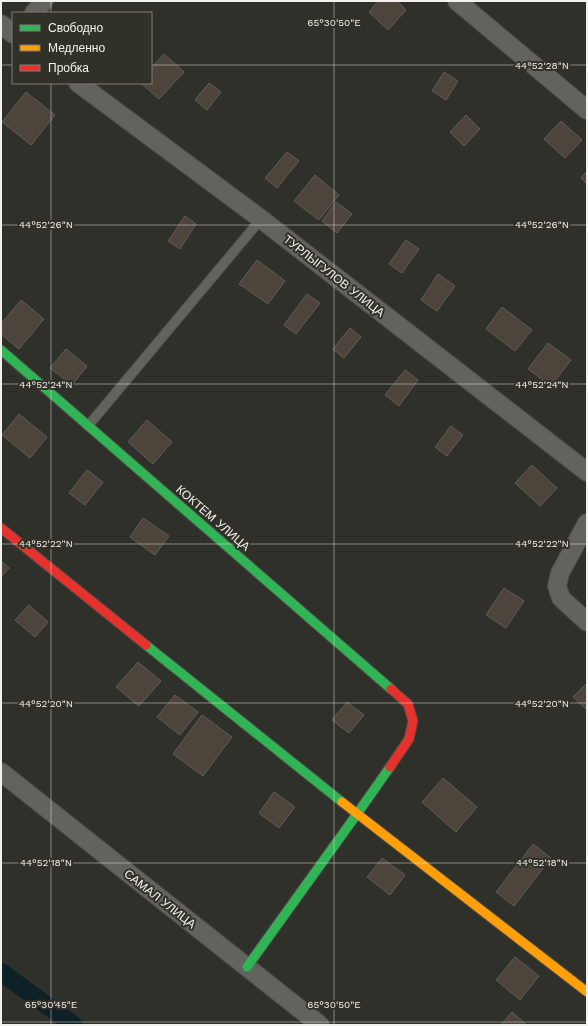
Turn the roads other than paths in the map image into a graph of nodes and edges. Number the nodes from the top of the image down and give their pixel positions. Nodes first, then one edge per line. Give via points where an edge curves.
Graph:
1 (44, 1) edge
2 (457, 1) edge
3 (35, 12) edge
4 (1, 24) edge
5 (12, 33) edge
6 (79, 84) edge
7 (587, 110) edge
8 (260, 219) junction
9 (1, 350) edge
10 (88, 426) junction
11 (587, 472) edge
12 (587, 523) edge
13 (1, 528) edge
14 (587, 622) edge
15 (1, 772) edge
16 (357, 814) junction
17 (247, 967) junction
18 (587, 992) edge
19 (320, 1025) edge

1 - 3 street
2 - 7 street
4 - 5 street
6 - 8 street, ТУРЛЫГУЛОВ УЛИЦА
8 - 10 lane
8 - 11 street, ТУРЛЫГУЛОВ УЛИЦА
9 - 10 street, КОКТЕМ УЛИЦА
10 - 16 street, КОКТЕМ УЛИЦА via 408,704 413,721 409,738
12 - 14 street via 560,573 557,586 561,598
13 - 16 street
15 - 17 street, САМАЛ УЛИЦА
16 - 17 street
16 - 18 street
17 - 19 street, САМАЛ УЛИЦА

